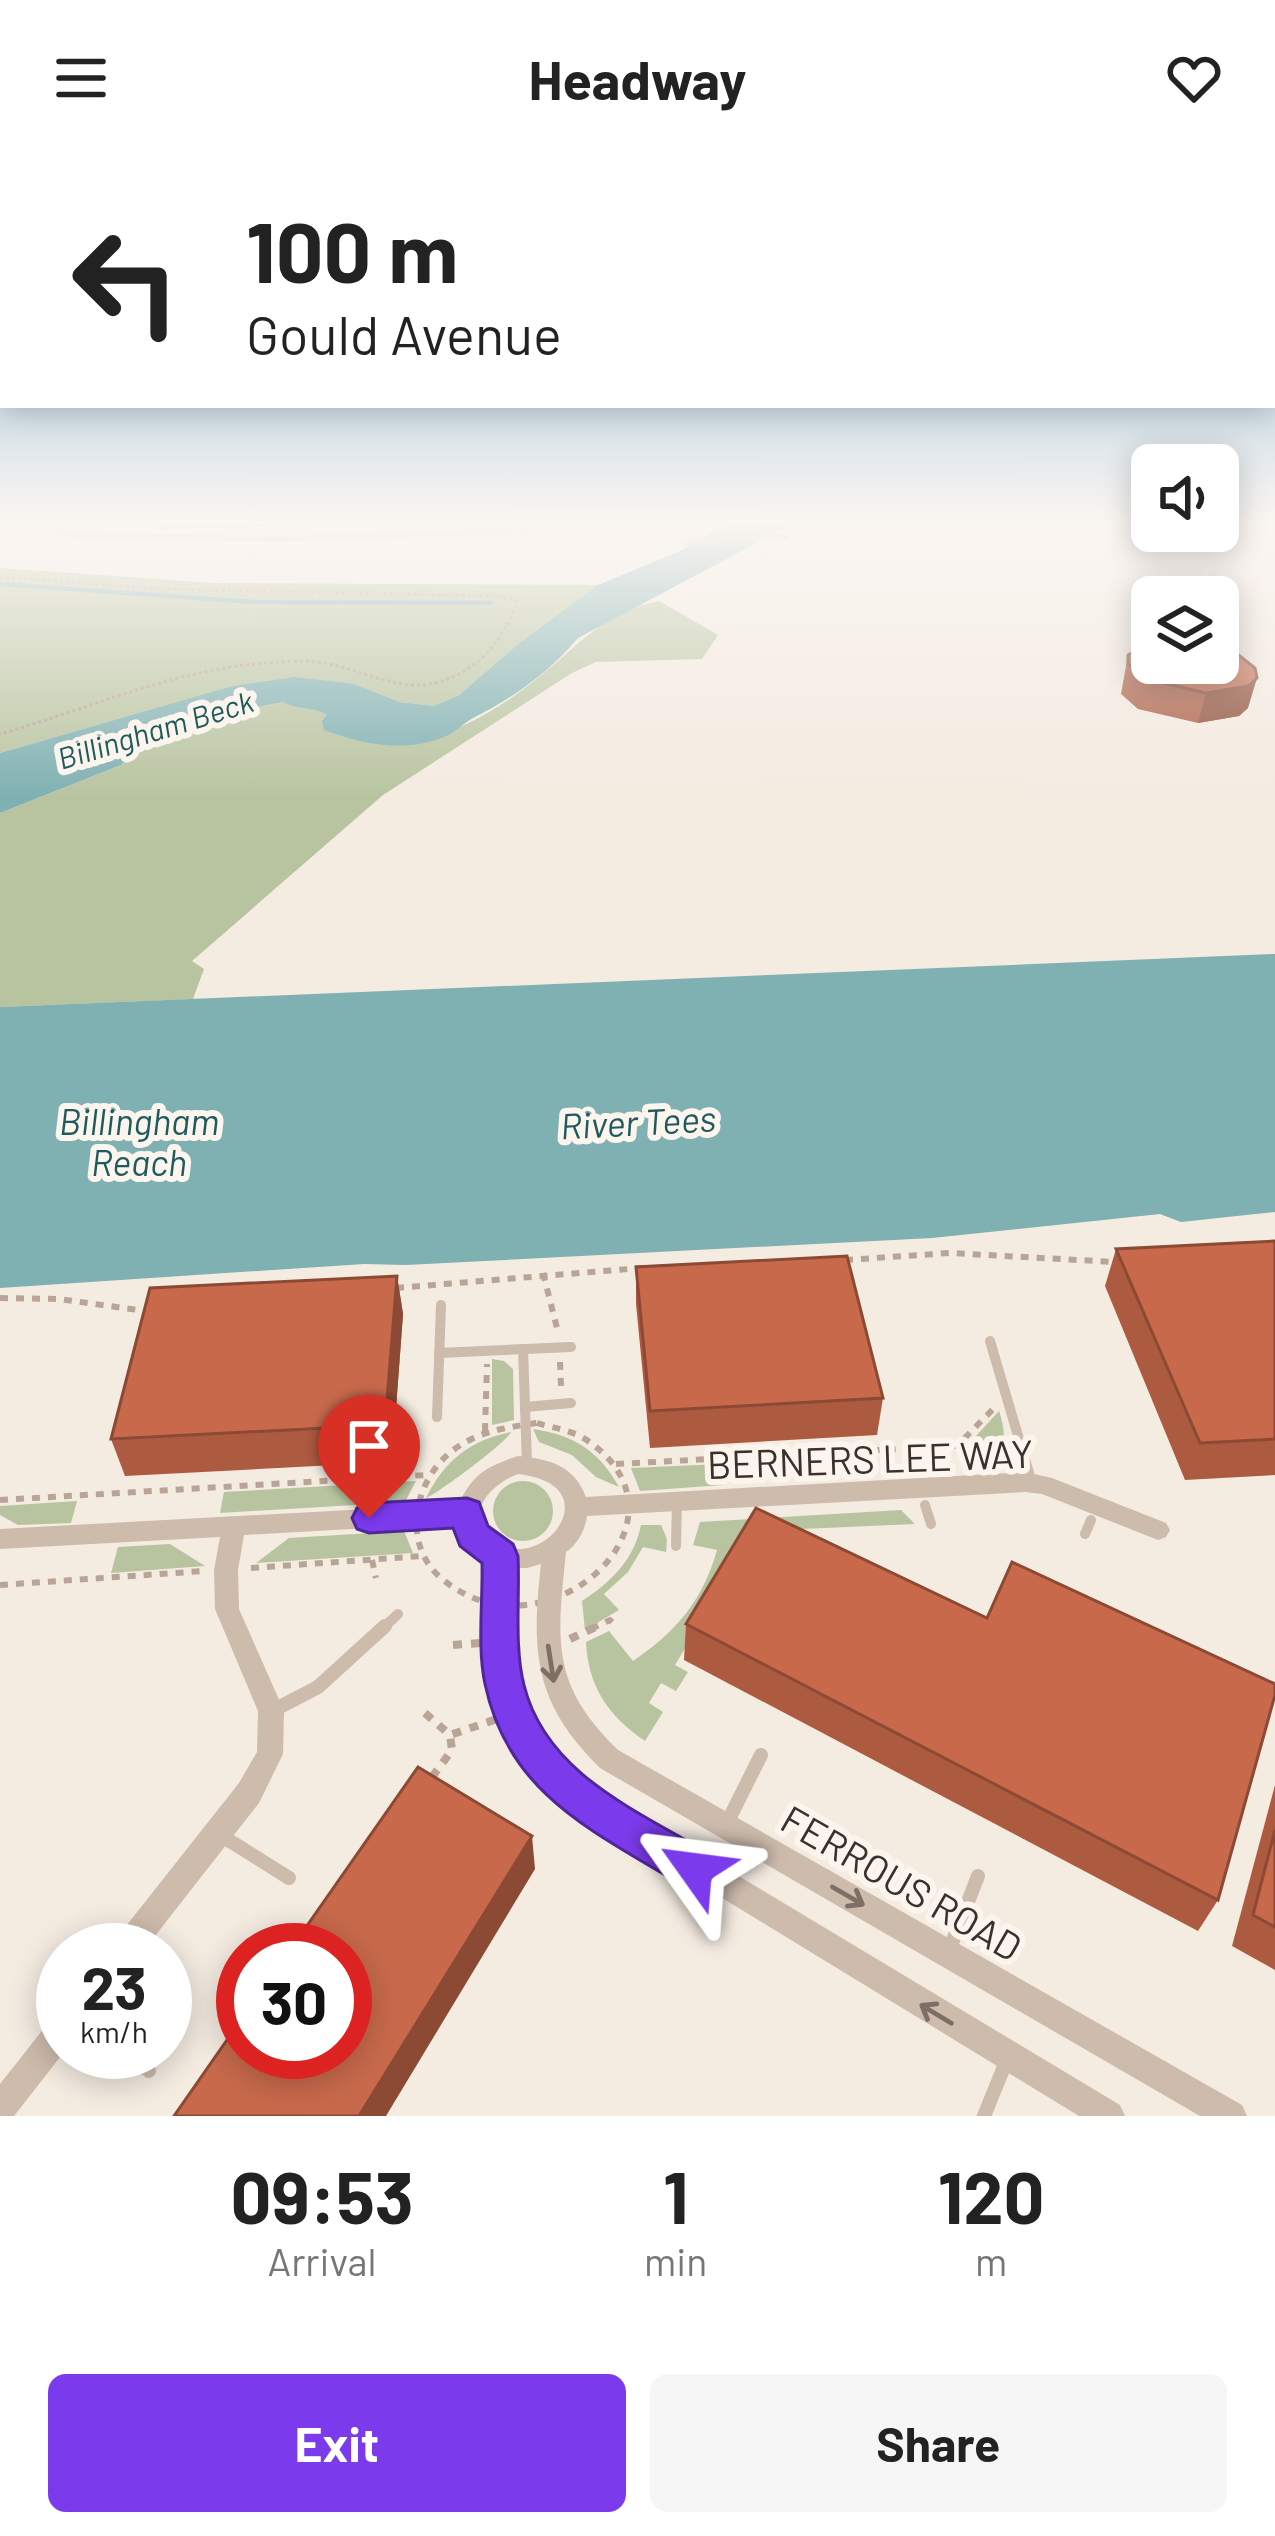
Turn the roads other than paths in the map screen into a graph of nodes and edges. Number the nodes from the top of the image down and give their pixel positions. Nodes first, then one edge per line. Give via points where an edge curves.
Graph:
1 (441, 1305) dead end
2 (990, 1342) dead end
3 (571, 1347) dead end
4 (523, 1349) junction
5 (439, 1353) junction
6 (571, 1403) dead end
7 (525, 1407) junction
8 (437, 1417) dead end
9 (527, 1464) junction
10 (1033, 1483) junction
11 (676, 1501) junction
12 (925, 1505) dead end
13 (578, 1507) junction
14 (467, 1513) junction
15 (1091, 1520) dead end
16 (931, 1524) dead end
17 (234, 1526) junction
18 (1157, 1530) dead end
19 (1085, 1534) dead end
20 (0, 1539) edge
21 (676, 1546) dead end
22 (555, 1548) junction
23 (500, 1556) junction
24 (398, 1614) dead end
25 (271, 1711) junction
26 (761, 1755) dead end
27 (725, 1826) junction
28 (217, 1833) junction
29 (978, 1876) dead end
30 (289, 1878) dead end
31 (146, 1923) edge
32 (948, 1953) junction
33 (1007, 2056) junction
34 (36, 2063) edge
35 (0, 2108) edge
36 (984, 2116) edge
37 (1109, 2116) edge
38 (1231, 2116) edge

1 - 5 lane
2 - 10 lane
3 - 4 lane
4 - 5 lane
4 - 7 lane
5 - 8 lane
6 - 7 lane
7 - 9 lane
9 - 13 street via 562,1477
9 - 14 street via 485,1478
10 - 11 street, BERNERS LEE WAY
10 - 18 street, BERNERS LEE WAY
11 - 13 street, BERNERS LEE WAY
11 - 21 lane
12 - 16 lane
13 - 22 street
14 - 17 street
14 - 23 street via 473,1535
15 - 19 lane
17 - 20 street
17 - 25 street via 227,1609
22 - 23 street via 528,1558
22 -> 27 street, FERROUS ROAD via 548,1647 560,1701 609,1759
33 -> 23 street via 562,1785 527,1744 509,1705
24 - 25 lane via 318,1687
25 - 28 street via 261,1775
26 - 27 lane
27 -> 32 street, FERROUS ROAD
28 - 30 lane
28 - 31 street
29 - 32 lane
32 - 38 street, FERROUS ROAD
33 - 36 lane
33 - 37 street
34 - 35 street

